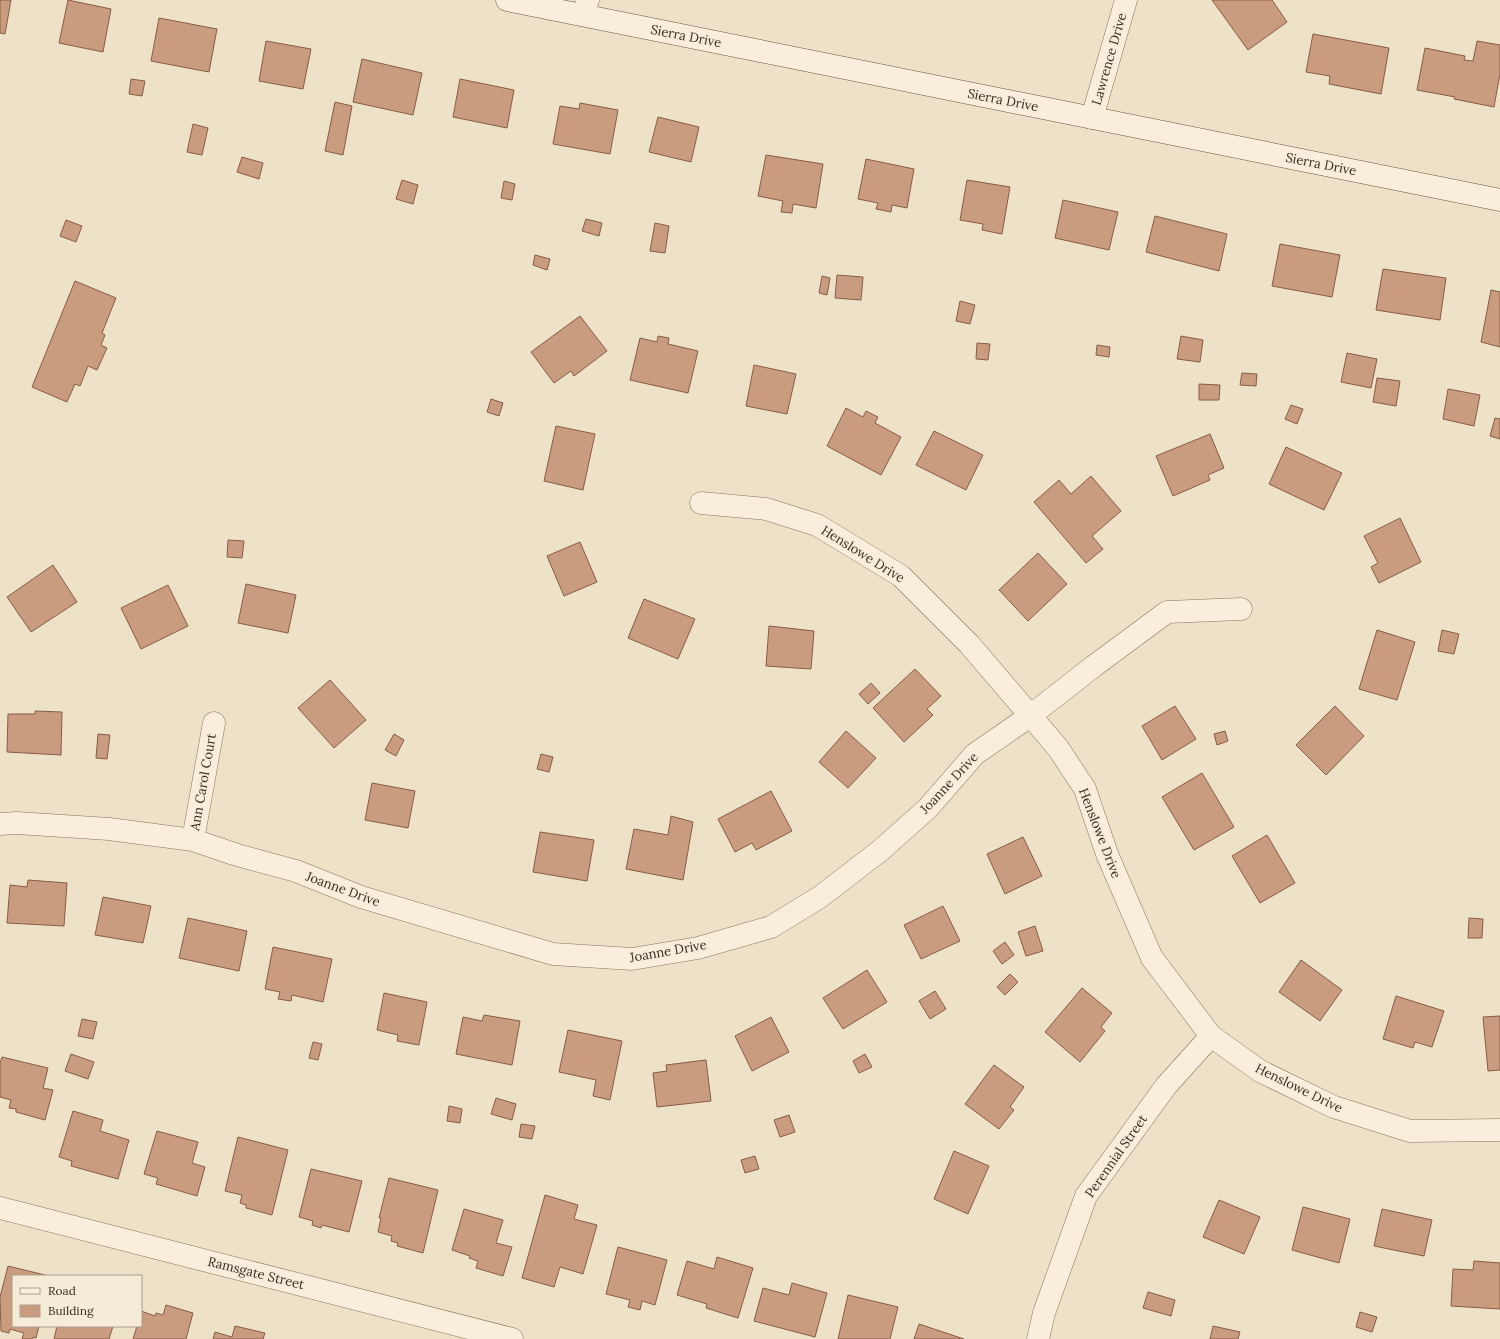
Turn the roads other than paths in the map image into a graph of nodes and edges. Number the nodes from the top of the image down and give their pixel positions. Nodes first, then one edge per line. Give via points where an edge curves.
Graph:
1 (507, 0) edge
2 (1126, 0) edge
3 (585, 8) edge
4 (1092, 118) junction
5 (1500, 200) edge
6 (701, 504) dead end
7 (1241, 609) dead end
8 (1030, 716) junction
9 (214, 723) dead end
10 (0, 824) edge
11 (193, 840) junction
12 (1210, 1036) junction
13 (1500, 1130) edge
14 (0, 1208) edge
15 (512, 1339) edge
16 (1038, 1339) edge

1 - 3 street, Sierra Drive
2 - 4 street, Lawrence Drive
3 - 4 street, Sierra Drive
4 - 5 street, Sierra Drive
6 - 8 street, Henslowe Drive via 766,509 817,525 901,576 969,644
7 - 8 street, Joanne Drive via 1167,612
8 - 11 street, Joanne Drive via 975,754 928,808 881,850 820,896 771,927 698,948 632,959 553,954 361,898 296,871
8 - 12 street, Henslowe Drive via 1058,748 1085,789 1107,854 1152,958
9 - 11 street, Ann Carol Court
10 - 11 street, Joanne Drive via 109,829
12 - 13 street, Henslowe Drive via 1260,1071 1334,1107 1410,1131
12 - 16 street, Perennial Street via 1166,1086 1086,1196 1044,1313
14 - 15 street, Ramsgate Street

